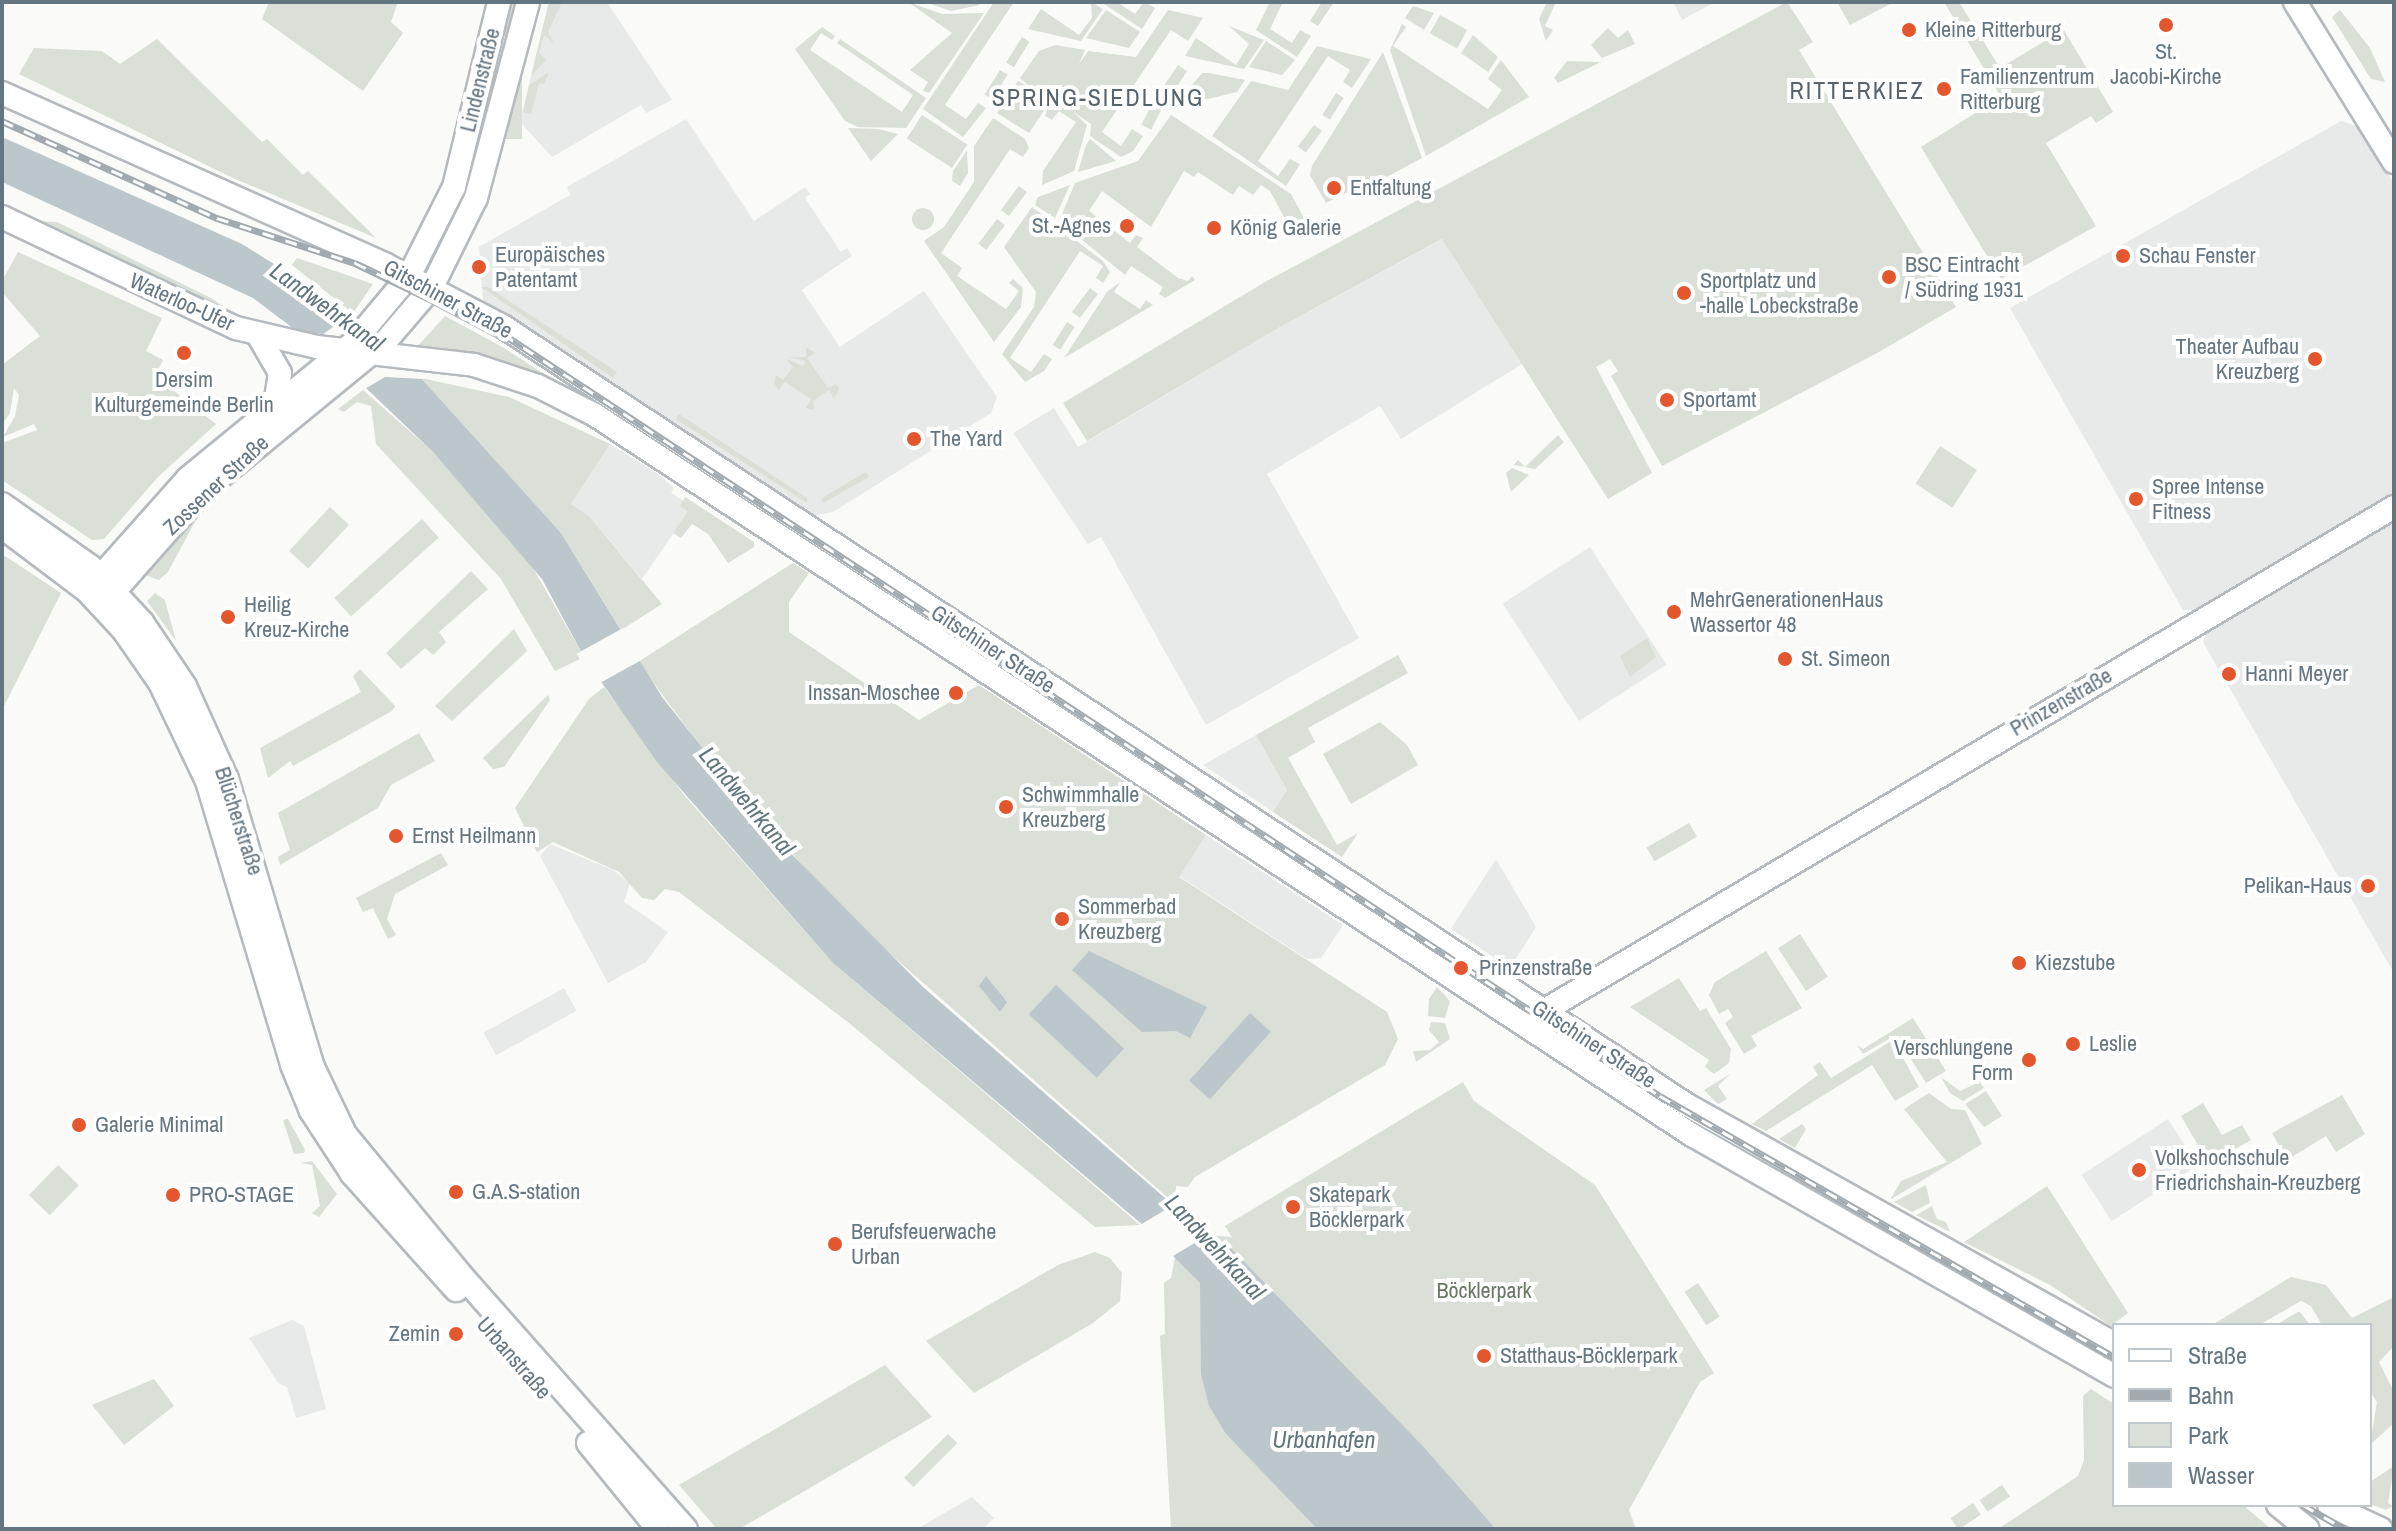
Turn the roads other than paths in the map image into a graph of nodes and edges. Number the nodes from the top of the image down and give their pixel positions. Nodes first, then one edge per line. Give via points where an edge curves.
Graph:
1 (499, 2) edge
2 (528, 2) edge
3 (2295, 2) edge
4 (2, 93) edge
5 (461, 159) junction
6 (2394, 162) edge
7 (486, 164) junction
8 (2, 217) edge
9 (409, 276) junction
10 (432, 287) junction
11 (258, 335) junction
12 (344, 350) junction
13 (385, 351) junction
14 (332, 373) junction
15 (275, 405) junction
16 (2, 504) edge
17 (2394, 507) edge
18 (2, 527) edge
19 (101, 591) junction
20 (1544, 1011) junction
21 (1524, 1023) junction
22 (367, 1190) joint
23 (394, 1193) joint
24 (1950, 1267) junction
25 (2110, 1342) edge
26 (2112, 1375) edge
27 (2280, 1507) edge
28 (2333, 1507) edge
29 (2305, 1527) edge
30 (658, 1529) edge
31 (686, 1529) edge
32 (2381, 1529) edge

1 - 5 main road, Lindenstraße
2 - 7 main road, Lindenstraße
3 - 6 main road
4 - 9 main road, Gitschiner Straße
5 - 7 main road, Lindenstraße
5 - 9 main road, Lindenstraße via 442,218
7 - 10 main road, Lindenstraße via 463,229
8 - 11 main road, Waterloo-Ufer via 203,315
9 - 10 main road, Gitschiner Straße
9 - 12 main road
10 - 13 main road
10 - 20 main road, Gitschiner Straße via 522,337
11 - 12 main road, Waterloo-Ufer
11 - 15 main road via 280,373
12 - 13 main road, Waterloo-Ufer
12 - 14 main road
13 - 14 main road
13 - 21 main road, Gitschiner Straße via 506,374 595,415
14 - 15 main road, Zossener Straße
14 - 19 main road, Zossener Straße
15 - 19 main road, Zossener Straße via 188,478
16 - 19 main road, Blücherstraße via 48,532
17 - 20 main road, Prinzenstraße
18 - 19 main road, Blücherstraße
19 - 22 main road, Blücherstraße via 197,755 296,1077 320,1127
19 - 23 main road, Blücherstraße via 155,639 203,720 235,801 319,1084 345,1134
20 - 21 main road, Prinzenstraße
20 - 24 main road, Gitschiner Straße
21 - 24 main road, Gitschiner Straße via 1692,1135
22 - 30 main road, Urbanstraße
23 - 31 main road, Urbanstraße
24 - 25 main road, Gitschiner Straße
24 - 26 main road, Gitschiner Straße
27 - 29 main road
28 - 32 main road

